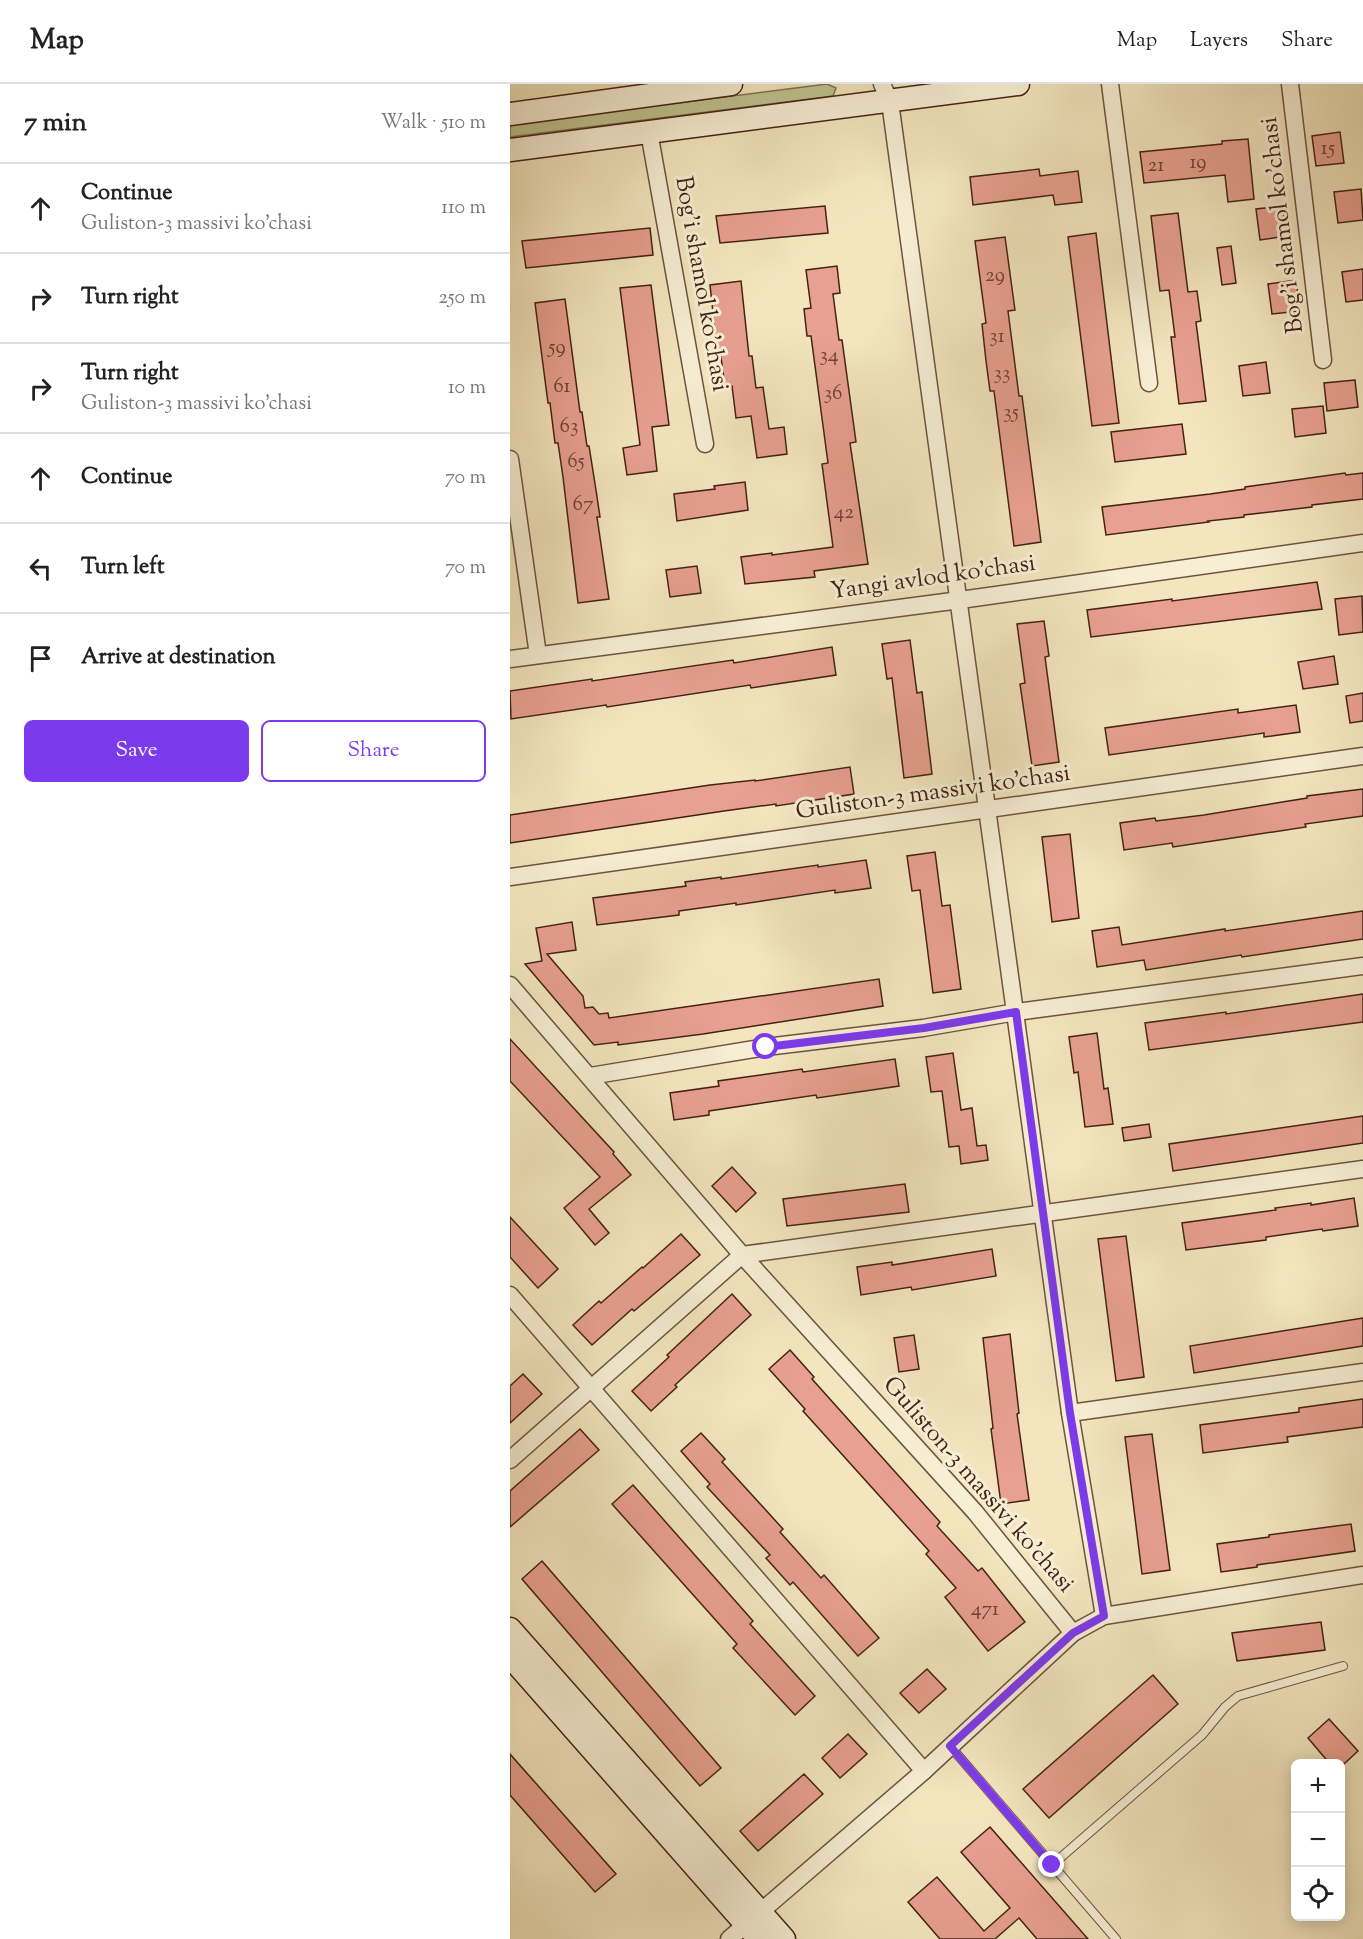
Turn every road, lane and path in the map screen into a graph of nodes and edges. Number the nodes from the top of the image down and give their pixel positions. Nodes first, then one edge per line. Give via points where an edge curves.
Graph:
1 (731, 84) edge
2 (1018, 84) edge
3 (1110, 84) edge
4 (1290, 84) edge
5 (658, 88) edge
6 (886, 93) edge
7 (510, 114) edge
8 (649, 132) junction
9 (510, 150) edge
10 (1323, 360) dead end
11 (1149, 383) dead end
12 (705, 444) dead end
13 (510, 459) edge
14 (1363, 543) edge
15 (960, 600) junction
16 (538, 655) junction
17 (510, 659) edge
18 (1363, 756) edge
19 (988, 809) junction
20 (510, 877) edge
21 (1363, 966) edge
22 (510, 985) edge
23 (1016, 1012) junction
24 (590, 1076) junction
25 (1363, 1169) edge
26 (1043, 1212) junction
27 (742, 1255) junction
28 (510, 1295) edge
29 (1363, 1372) edge
30 (592, 1388) junction
31 (1070, 1413) junction
32 (510, 1460) edge
33 (1363, 1575) edge
34 (1104, 1616) junction
35 (510, 1629) edge
36 (1073, 1633) junction
37 (510, 1656) edge
38 (1343, 1666) dead end
39 (950, 1746) junction
40 (924, 1771) junction
41 (1052, 1865) junction
42 (749, 1929) edge
43 (784, 1939) edge
44 (1116, 1939) edge

1 - 5 street
2 - 6 street
3 - 11 street
4 - 10 street, Bog'i shamol ko'chasi
5 - 7 street
6 - 8 street
6 - 15 street
8 - 9 street
8 - 12 street, Bog'i shamol ko'chasi
13 - 16 street
14 - 15 street, Yangi avlod ko'chasi
15 - 16 street, Yangi avlod ko'chasi
15 - 19 street
16 - 17 street, Yangi avlod ko'chasi
18 - 19 street, Guliston-3 massivi ko'chasi
19 - 20 street, Guliston-3 massivi ko'chasi
19 - 23 street
21 - 23 street
22 - 24 street, Guliston-3 massivi ko'chasi
23 - 24 street
23 - 26 street
24 - 27 street, Guliston-3 massivi ko'chasi
25 - 26 street
26 - 27 street
26 - 31 street
27 - 30 street
27 - 36 street, Guliston-3 massivi ko'chasi via 975,1512
28 - 30 street
29 - 31 street
30 - 32 street
30 - 40 street
31 - 34 street
33 - 34 street
34 - 36 street
35 - 42 street
36 - 39 street
37 - 42 street
38 - 41 lane via 1238,1696 1202,1735
39 - 40 street
39 - 41 lane
40 - 42 street
41 - 44 lane
42 - 43 street

